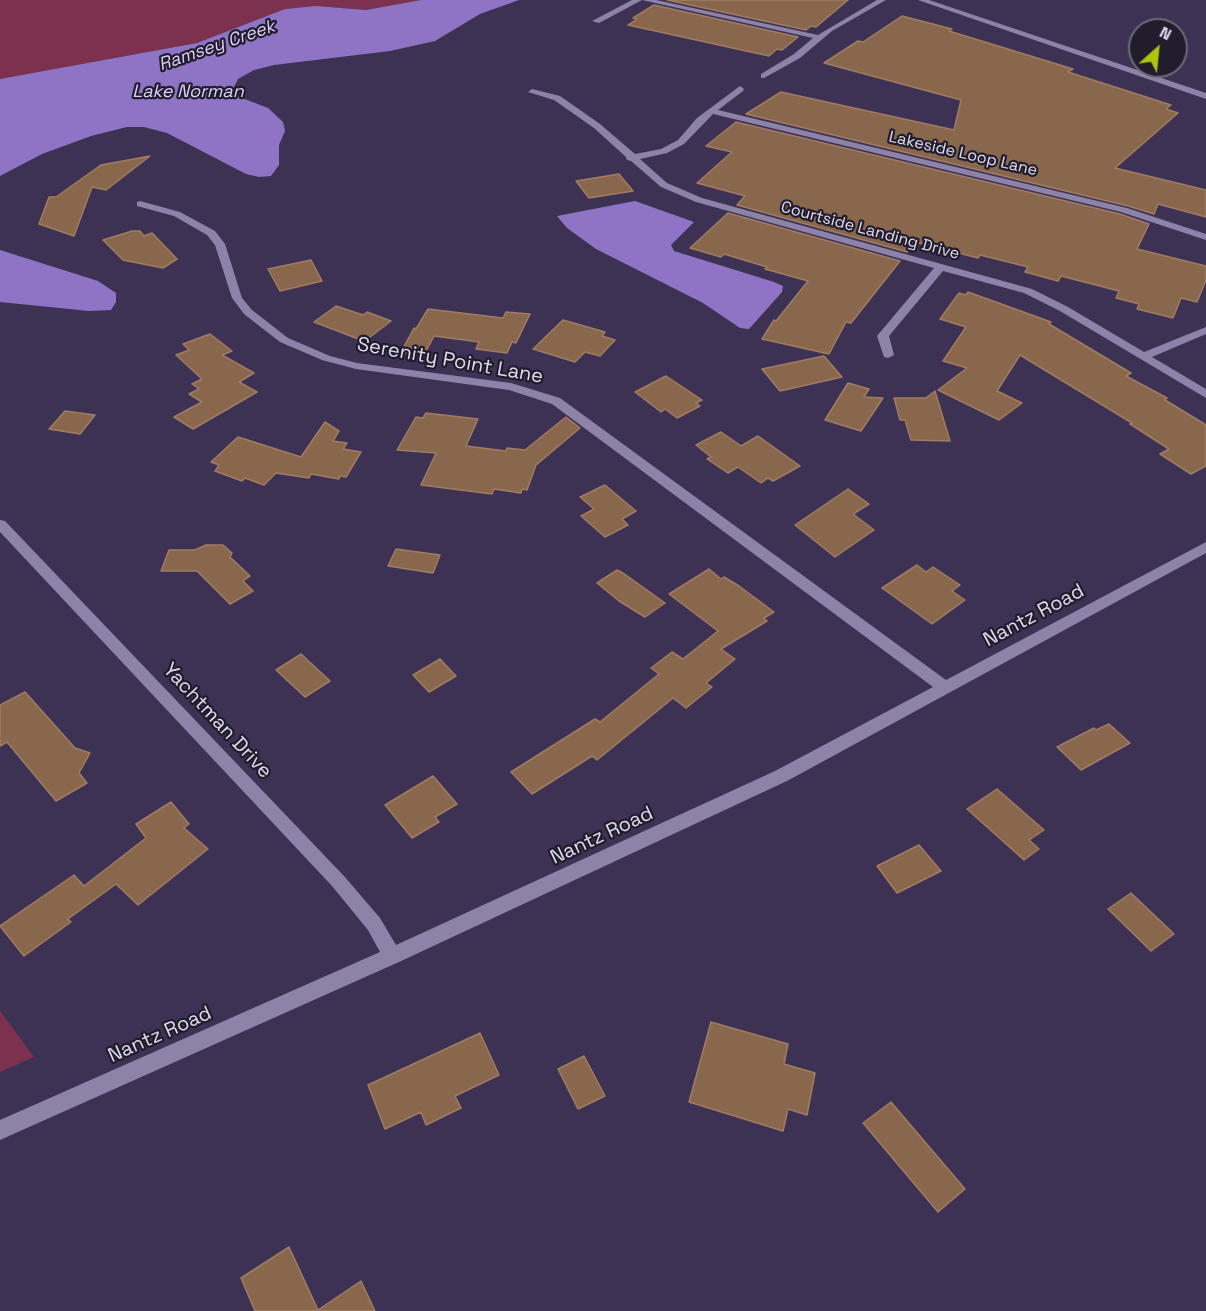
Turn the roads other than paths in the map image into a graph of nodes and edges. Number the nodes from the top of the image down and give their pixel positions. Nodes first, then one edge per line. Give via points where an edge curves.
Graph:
1 (638, 0) edge
2 (646, 0) edge
3 (882, 0) edge
4 (922, 0) edge
5 (596, 21) dead end
6 (818, 38) junction
7 (764, 76) dead end
8 (740, 89) dead end
9 (532, 92) dead end
10 (1206, 96) edge
11 (711, 111) junction
12 (630, 158) junction
13 (140, 204) dead end
14 (1206, 237) edge
15 (941, 266) junction
16 (1206, 330) edge
17 (888, 355) dead end
18 (1145, 356) junction
19 (1206, 394) edge
20 (0, 524) edge
21 (1206, 547) edge
22 (946, 688) junction
23 (392, 956) junction
24 (0, 1130) edge

1 - 5 street
2 - 6 street
3 - 6 street
4 - 10 street
6 - 7 street
8 - 11 street
9 - 12 street, Courtside Landing Drive via 557,98 597,126
11 - 12 street via 681,142 664,151
11 - 14 street, Lakeside Loop Lane via 1124,210
12 - 15 street, Courtside Landing Drive via 664,185 699,200
13 - 22 street, Serenity Point Lane via 177,214 211,233 220,244 237,298 248,312 284,340 356,366 511,387 556,401
15 - 17 street via 883,336
15 - 18 street, Courtside Landing Drive via 1028,291
16 - 18 street
18 - 19 street, Courtside Landing Drive
20 - 23 street, Yachtman Drive via 338,881 374,924
21 - 22 street, Nantz Road
22 - 23 street, Nantz Road via 781,776
23 - 24 street, Nantz Road

